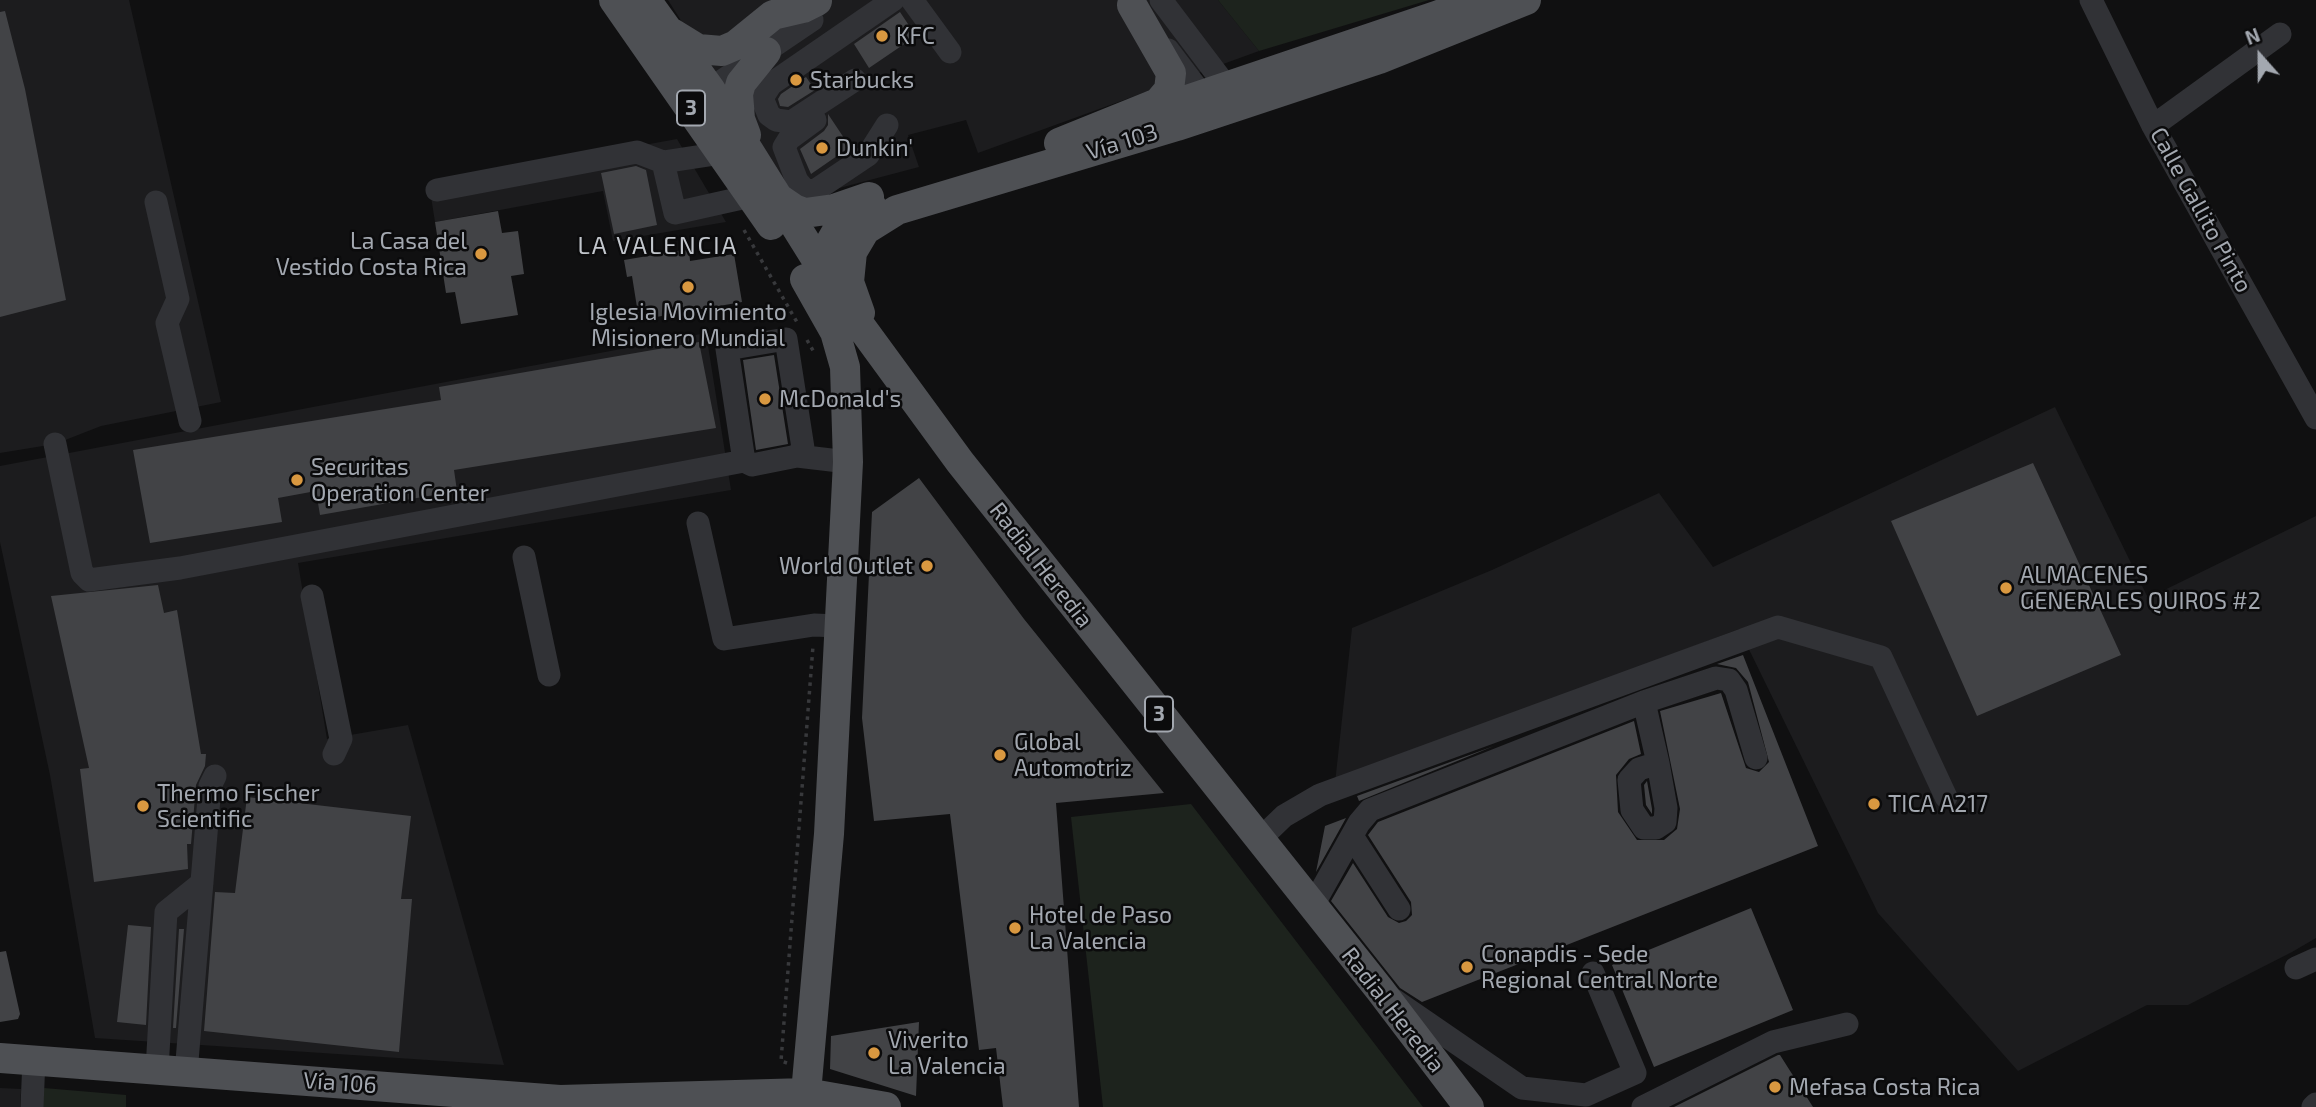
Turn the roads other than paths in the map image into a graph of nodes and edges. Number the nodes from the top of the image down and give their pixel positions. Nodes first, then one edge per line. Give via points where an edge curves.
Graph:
1 (614, 0) edge
2 (631, 0) edge
3 (646, 0) edge
4 (893, 0) edge
5 (912, 0) edge
6 (1161, 0) edge
7 (1474, 0) edge
8 (1505, 0) edge
9 (1526, 0) edge
10 (2091, 0) edge
11 (1131, 3) edge
12 (814, 10) edge
13 (665, 28) junction
14 (2280, 34) dead end
15 (766, 52) junction
16 (950, 52) dead end
17 (710, 89) junction
18 (1215, 94) junction
19 (1256, 98) junction
20 (887, 125) dead end
21 (1177, 126) junction
22 (2153, 126) junction
23 (722, 152) junction
24 (1025, 156) junction
25 (663, 162) junction
26 (438, 190) dead end
27 (753, 190) junction
28 (924, 192) junction
29 (156, 202) dead end
30 (818, 264) junction
31 (825, 311) junction
32 (893, 370) junction
33 (847, 387) junction
34 (2316, 418) edge
35 (190, 421) dead end
36 (55, 444) dead end
37 (797, 456) junction
38 (744, 461) junction
39 (848, 462) junction
40 (960, 462) junction
41 (698, 523) dead end
42 (524, 557) dead end
43 (312, 596) dead end
44 (826, 626) junction
45 (549, 675) dead end
46 (1644, 702) junction
47 (334, 754) dead end
48 (1756, 758) dead end
49 (1658, 763) dead end
50 (215, 776) dead end
51 (1946, 797) dead end
52 (1352, 836) junction
53 (1258, 841) junction
54 (202, 883) junction
55 (1312, 907) junction
56 (1399, 909) dead end
57 (1593, 973) dead end
58 (1380, 990) junction
59 (1847, 1024) dead end
60 (0, 1058) edge
61 (34, 1059) junction
62 (157, 1070) junction
63 (186, 1073) junction
64 (805, 1100) edge
65 (560, 1103) edge
66 (32, 1107) edge
67 (886, 1107) edge
68 (1469, 1107) edge
69 (1643, 1107) edge

1 - 23 main road, Radial Heredia / 3
2 - 17 main road via 687,80
3 - 13 main road, Radial Heredia / 3
4 - 20 street via 771,84 762,98 769,115 791,122 858,83 784,147 797,181 813,192 868,155
5 - 16 street
6 - 18 street
7 - 18 main road, Vía 103
8 - 19 main road via 1449,25 1289,78
9 - 19 main road, Vía 103 via 1428,42
10 - 22 street, Calle Gallito Pinto
11 - 18 street
11 - 24 main road via 1171,73 1165,98
12 - 13 main road via 773,15 723,51 698,49
12 - 15 street
13 - 17 main road, Radial Heredia / 3
14 - 22 street
15 - 17 street
15 - 27 main road via 741,83 738,94
17 - 27 main road, Radial Heredia / 3
18 - 19 main road
18 - 21 main road via 1199,116
18 - 24 main road, Vía 103
19 - 21 main road, Vía 103
21 - 32 main road, Vía 103 via 897,210 865,230 852,252 849,282 860,314
22 - 34 street, Calle Gallito Pinto
23 - 25 street
23 - 27 main road, Radial Heredia / 3
24 - 28 main road, Vía 103
25 - 26 street via 637,152
25 - 27 street via 673,212
27 - 28 main road via 793,209 819,213 885,192
27 - 30 main road, Radial Heredia / 3
27 - 31 main road, Radial Heredia / 3
28 - 30 main road, Vía 103 via 855,216 837,231
29 - 35 street via 178,299 167,323
30 - 31 main road
30 - 32 main road, Radial Heredia / 3
31 - 33 main road, Radial Heredia / 3 via 840,347
32 - 40 main road, Radial Heredia / 3
33 - 39 main road, Radial Heredia / 3
33 - 40 main road via 864,382 893,391
36 - 38 street via 82,573 89,580 180,568
37 - 38 street via 752,465
37 - 38 street via 803,448 786,339 724,340
37 - 39 street
39 - 44 main road, Radial Heredia / 3
40 - 53 main road, Radial Heredia / 3
41 - 44 street via 724,639
42 - 45 street
43 - 47 street via 341,739
44 - 64 main road, Radial Heredia / 3 via 828,834
46 - 48 street via 1716,678 1729,680
46 - 49 street
46 - 52 street via 1370,810
50 - 54 street via 210,786
51 - 53 street via 1881,657 1779,627 1320,795 1283,816
52 - 55 street
52 - 56 street
53 - 55 main road, Radial Heredia / 3
54 - 62 street via 166,912
54 - 63 street
55 - 58 main road, Radial Heredia / 3
57 - 58 street via 1635,1073 1586,1096 1522,1087
58 - 68 main road, Radial Heredia / 3
59 - 69 street via 1773,1042
60 - 61 main road, Vía 106
61 - 62 main road, Vía 106
61 - 66 street
62 - 63 main road, Vía 106
63 - 65 main road, Vía 106
64 - 65 main road, Vía 106
64 - 67 main road

